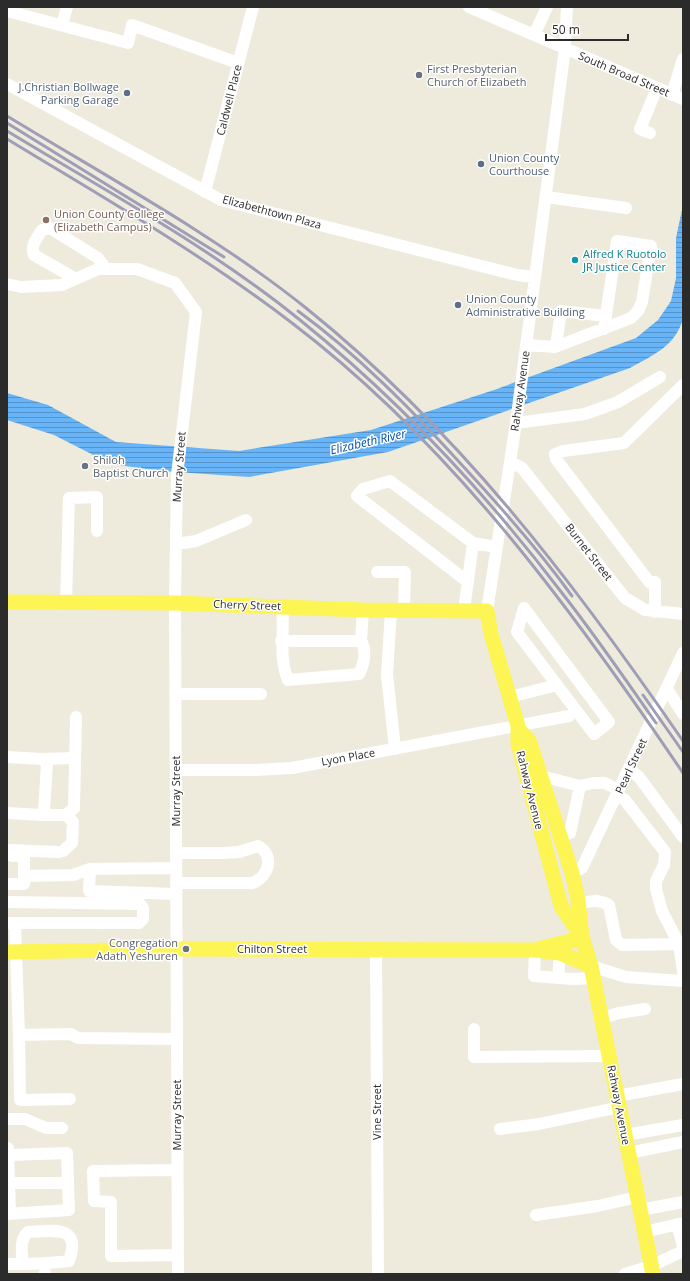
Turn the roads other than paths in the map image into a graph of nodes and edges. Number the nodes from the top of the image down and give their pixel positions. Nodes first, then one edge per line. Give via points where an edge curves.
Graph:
1 (67, 7) edge
2 (253, 7) edge
3 (468, 7) edge
4 (547, 7) edge
5 (567, 7) edge
6 (7, 11) edge
7 (38, 13) edge
8 (62, 25) junction
9 (534, 35) junction
10 (565, 48) junction
11 (683, 59) edge
12 (238, 63) junction
13 (7, 84) edge
14 (657, 88) junction
15 (678, 97) edge
16 (650, 133) dead end
17 (205, 192) junction
18 (546, 197) junction
19 (626, 208) dead end
20 (106, 269) junction
21 (535, 277) junction
22 (76, 279) junction
23 (7, 284) edge
24 (606, 316) junction
25 (604, 329) junction
26 (527, 345) junction
27 (556, 346) junction
28 (660, 377) dead end
29 (683, 385) edge
30 (516, 423) junction
31 (511, 462) junction
32 (246, 520) dead end
33 (97, 531) dead end
34 (473, 543) junction
35 (176, 544) junction
36 (497, 547) junction
37 (377, 572) dead end
38 (468, 582) junction
39 (7, 602) edge
40 (66, 603) junction
41 (175, 603) junction
42 (282, 606) junction
43 (362, 610) junction
44 (398, 610) junction
45 (464, 610) junction
46 (487, 611) junction
47 (656, 612) junction
48 (683, 614) edge
49 (361, 640) junction
50 (282, 641) junction
51 (683, 653) edge
52 (557, 685) junction
53 (667, 689) junction
54 (175, 694) junction
55 (262, 694) dead end
56 (510, 697) junction
57 (683, 714) edge
58 (569, 716) dead end
59 (76, 717) dead end
60 (519, 728) junction
61 (395, 749) junction
62 (7, 757) edge
63 (75, 758) junction
64 (42, 759) junction
65 (629, 769) junction
66 (176, 770) junction
67 (540, 776) junction
68 (580, 786) junction
69 (618, 792) junction
70 (70, 812) junction
71 (7, 814) edge
72 (42, 815) junction
73 (537, 820) junction
74 (560, 837) junction
75 (683, 837) edge
76 (7, 850) edge
77 (176, 853) junction
78 (7, 856) edge
79 (176, 868) junction
80 (90, 869) junction
81 (572, 873) junction
82 (25, 876) junction
83 (7, 884) edge
84 (176, 888) junction
85 (7, 902) edge
86 (579, 904) junction
87 (11, 923) edge
88 (582, 936) junction
89 (679, 944) junction
90 (176, 949) junction
91 (376, 949) junction
92 (536, 950) junction
93 (12, 952) edge
94 (560, 953) junction
95 (593, 972) junction
96 (683, 972) edge
97 (558, 978) junction
98 (683, 981) edge
99 (645, 1009) dead end
100 (602, 1018) junction
101 (474, 1029) dead end
102 (20, 1035) junction
103 (177, 1040) junction
104 (609, 1056) junction
105 (683, 1084) edge
106 (70, 1099) dead end
107 (618, 1102) junction
108 (7, 1119) edge
109 (683, 1125) edge
110 (62, 1128) dead end
111 (500, 1129) dead end
112 (625, 1135) junction
113 (683, 1142) edge
114 (8, 1151) edge
115 (629, 1153) junction
116 (177, 1170) junction
117 (68, 1182) junction
118 (9, 1183) junction
119 (683, 1202) edge
120 (639, 1204) junction
121 (9, 1214) edge
122 (536, 1215) dead end
123 (680, 1224) edge
124 (644, 1232) junction
125 (683, 1251) edge
126 (178, 1255) junction
127 (7, 1264) edge
128 (25, 1264) junction
129 (652, 1270) edge
130 (178, 1274) edge
131 (378, 1274) edge
132 (625, 1274) edge

1 - 8 street
2 - 12 street, Caldwell Place
3 - 9 street, South Broad Street
4 - 9 street
5 - 10 street, Rahway Avenue
6 - 7 street
7 - 8 street
8 - 12 street via 128,43 132,25
9 - 10 street, South Broad Street
10 - 14 street, South Broad Street
10 - 18 street, Rahway Avenue
11 - 15 street
12 - 17 street, Caldwell Place
13 - 17 street, Elizabethtown Plaza
14 - 15 street, South Broad Street
14 - 16 street via 640,129
17 - 21 street, Elizabethtown Plaza via 221,200 517,275
18 - 19 street
18 - 21 street, Rahway Avenue
20 - 22 street via 98,269
20 - 22 street via 98,258 50,228 42,230 33,246 34,255
20 - 35 street, Murray Street via 137,269 175,283 196,312 177,475
21 - 26 street, Rahway Avenue
22 - 23 street via 62,285 21,287
24 - 25 street
24 - 25 street via 617,240 651,246 642,302 638,311 631,318
24 - 27 street via 561,311
25 - 27 street
26 - 27 street
26 - 30 street, Rahway Avenue
28 - 30 street via 618,402 585,414
29 - 47 street via 624,443 563,450 555,454 556,459 633,562 650,583 655,582
30 - 31 street, Rahway Avenue
31 - 36 street, Rahway Avenue
31 - 47 street, Burnet Street via 522,468 625,598 645,610
32 - 35 street via 196,541
33 - 40 street via 97,497 69,498
34 - 36 street
34 - 38 street
34 - 38 street via 390,481 363,489 358,496
35 - 41 street, Murray Street
36 - 46 street, Rahway Avenue
37 - 44 street via 405,572
38 - 45 street
39 - 40 main road, Cherry Street
40 - 41 main road, Cherry Street
41 - 42 main road, Cherry Street
41 - 54 street, Murray Street
42 - 43 main road, Cherry Street
42 - 50 street
43 - 44 main road, Cherry Street
43 - 49 street
44 - 45 main road, Cherry Street
44 - 61 street via 387,675
45 - 46 main road, Cherry Street
46 - 56 main road, Rahway Avenue via 491,634
47 - 48 street, Burnet Street
49 - 50 street
49 - 50 street via 364,652 360,674 288,680 283,668
51 - 53 street, Pearl Street
52 - 52 street via 594,734 609,722 524,608 517,632
52 - 56 street
53 - 57 street
53 - 65 street, Pearl Street
54 - 55 street
54 - 66 street, Murray Street
56 - 60 main road, Rahway Avenue
58 - 60 street, Lyon Place
59 - 63 street
60 - 61 street, Lyon Place
60 - 67 main road, Rahway Avenue via 529,740
60 - 73 main road, Rahway Avenue via 518,744
61 - 66 street, Lyon Place via 292,768
62 - 64 street
63 - 64 street
63 - 70 street
64 - 72 street via 47,763
65 - 69 street, Pearl Street
65 - 75 street via 639,777
66 - 77 street, Murray Street
67 - 68 street
67 - 74 main road, Rahway Avenue
68 - 69 street via 605,783
68 - 74 street via 570,833
69 - 81 street, Pearl Street via 582,868
69 - 89 street via 665,852 664,865 656,881 656,889 662,911
70 - 72 street
70 - 76 street via 73,822 72,843 63,851
71 - 72 street
73 - 81 main road via 560,868
73 - 88 main road, Rahway Avenue via 561,906
74 - 81 main road, Rahway Avenue
77 - 79 street, Murray Street
77 - 84 street via 240,852 258,846 267,856 268,867 266,875 252,883
78 - 82 street via 24,856
79 - 80 street
79 - 84 street, Murray Street
80 - 82 street via 73,875
80 - 84 street via 89,891
81 - 86 main road, Rahway Avenue
82 - 83 street via 24,884
84 - 90 street, Murray Street
85 - 87 street via 140,904 143,908 143,919 140,923
86 - 88 main road, Rahway Avenue
86 - 89 street via 593,901 608,905 616,940 622,945
87 - 93 street
88 - 92 main road, Chilton Street
88 - 95 main road, Rahway Avenue
89 - 96 street
90 - 91 main road, Chilton Street
90 - 93 main road, Chilton Street
90 - 103 street, Murray Street
91 - 92 main road, Chilton Street
91 - 131 street, Vine Street
92 - 94 main road, Chilton Street
92 - 97 street via 534,976
93 - 102 street
94 - 95 main road, Chilton Street
94 - 97 street
95 - 97 street
95 - 98 street
95 - 100 main road, Rahway Avenue
99 - 100 street via 620,1012
100 - 104 main road, Rahway Avenue
101 - 104 street via 474,1057
102 - 103 street via 71,1034 78,1038
102 - 106 street via 20,1100
103 - 116 street, Murray Street
104 - 107 main road, Rahway Avenue
105 - 107 street
107 - 111 street via 539,1124
107 - 112 main road, Rahway Avenue
108 - 110 street via 25,1119 46,1128
109 - 112 street
112 - 115 main road, Rahway Avenue
113 - 115 street
114 - 117 street via 67,1153
114 - 118 street
115 - 120 main road, Rahway Avenue
116 - 126 street, Murray Street
116 - 126 street via 93,1171 94,1201 111,1202 112,1256
117 - 118 street
117 - 121 street via 69,1210
118 - 121 street
119 - 120 street
120 - 122 street via 598,1206
120 - 124 main road, Rahway Avenue
123 - 124 street
123 - 125 street
124 - 129 main road, Rahway Avenue
125 - 129 street
126 - 130 street, Murray Street
127 - 128 street
128 - 128 street via 21,1247 28,1232 59,1232 67,1234 72,1241 73,1249 69,1261
129 - 132 street

